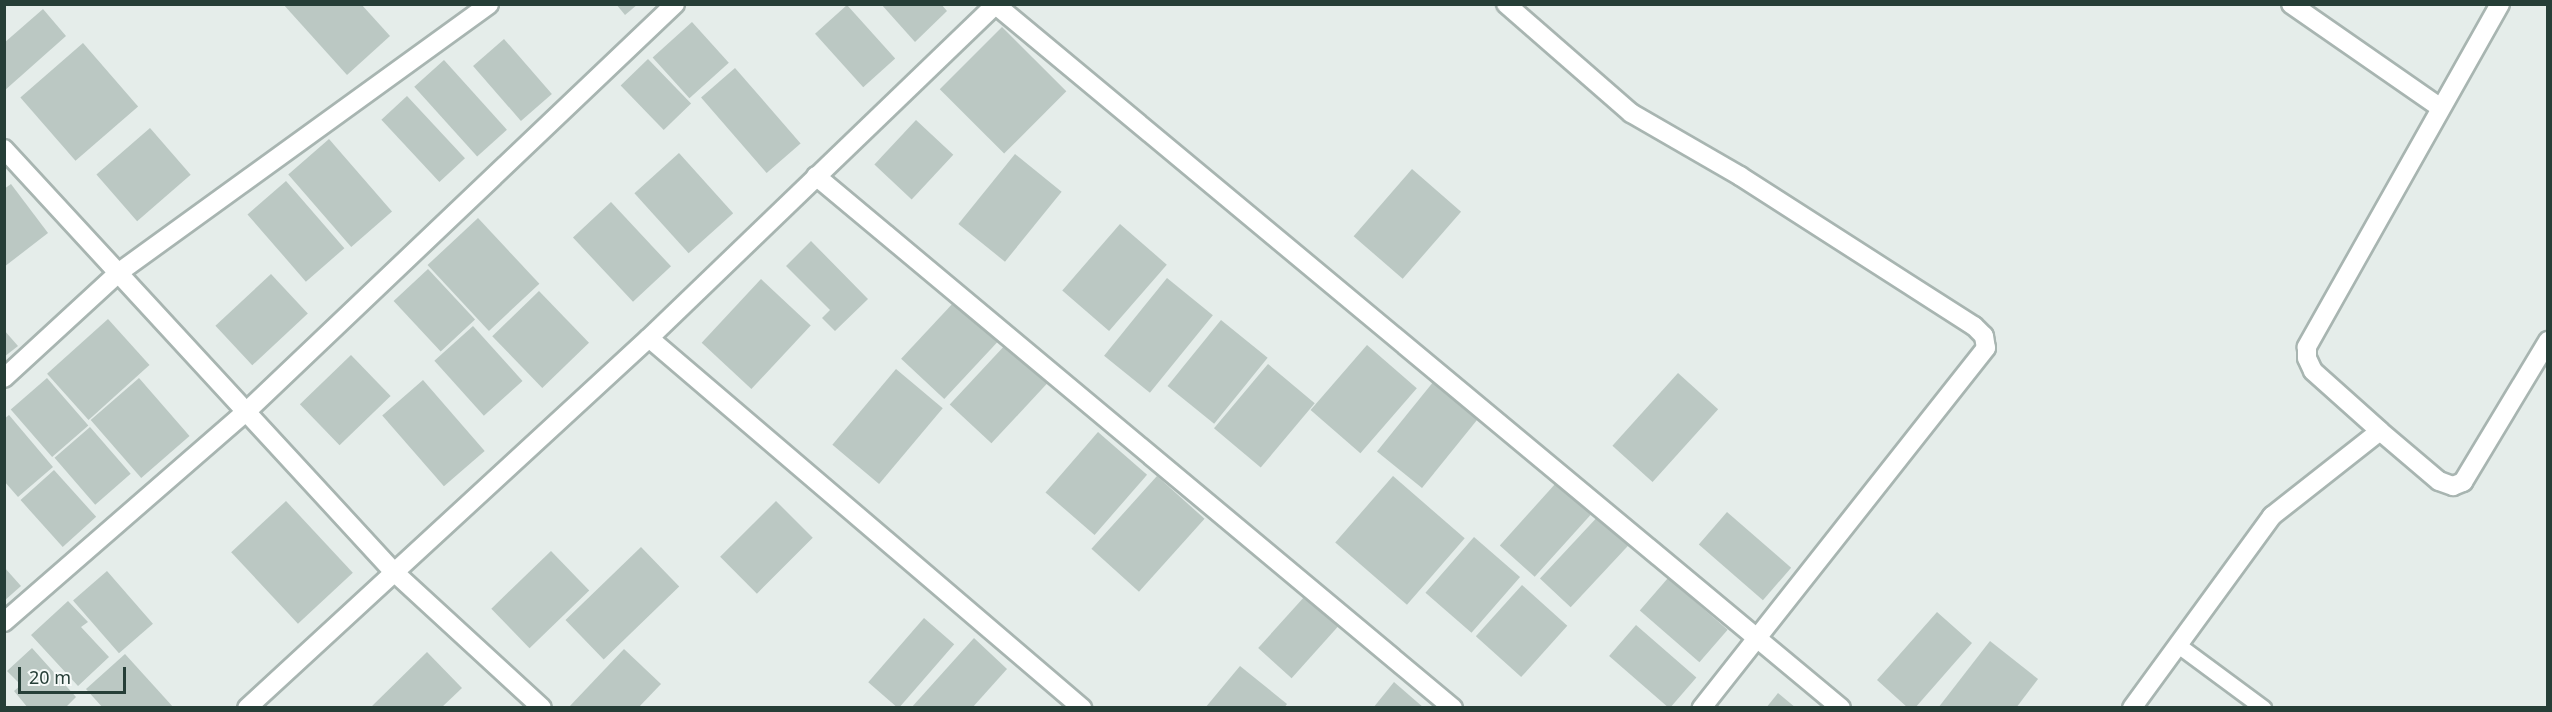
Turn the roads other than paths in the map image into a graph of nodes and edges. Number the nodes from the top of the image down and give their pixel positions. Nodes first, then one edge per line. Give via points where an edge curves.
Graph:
1 (489, 4) edge
2 (675, 4) edge
3 (1506, 4) edge
4 (2291, 4) edge
5 (2500, 4) edge
6 (996, 5) edge
7 (2439, 107) junction
8 (4, 149) edge
9 (816, 176) junction
10 (118, 273) junction
11 (649, 338) junction
12 (2547, 341) edge
13 (4, 378) edge
14 (246, 412) junction
15 (2380, 431) junction
16 (393, 571) junction
17 (4, 622) edge
18 (1757, 639) junction
19 (2178, 645) junction
20 (247, 708) edge
21 (542, 708) edge
22 (1082, 708) edge
23 (1453, 708) edge
24 (1702, 708) edge
25 (1841, 708) edge
26 (2132, 708) edge
27 (2264, 708) edge

1 - 10 street
2 - 14 street
3 - 18 street via 1631,112 1749,182 1984,336 1986,348
4 - 7 street
5 - 7 street
6 - 9 street
6 - 18 street
7 - 15 street via 2307,347 2313,371
8 - 10 street
9 - 11 street
9 - 23 street
10 - 13 street
10 - 14 street
11 - 16 street
11 - 22 street
12 - 15 street via 2463,482 2453,486 2439,481
14 - 16 street
14 - 17 street
15 - 19 street via 2272,516
16 - 20 street
16 - 21 street
18 - 24 street
18 - 25 street
19 - 26 street
19 - 27 lane

